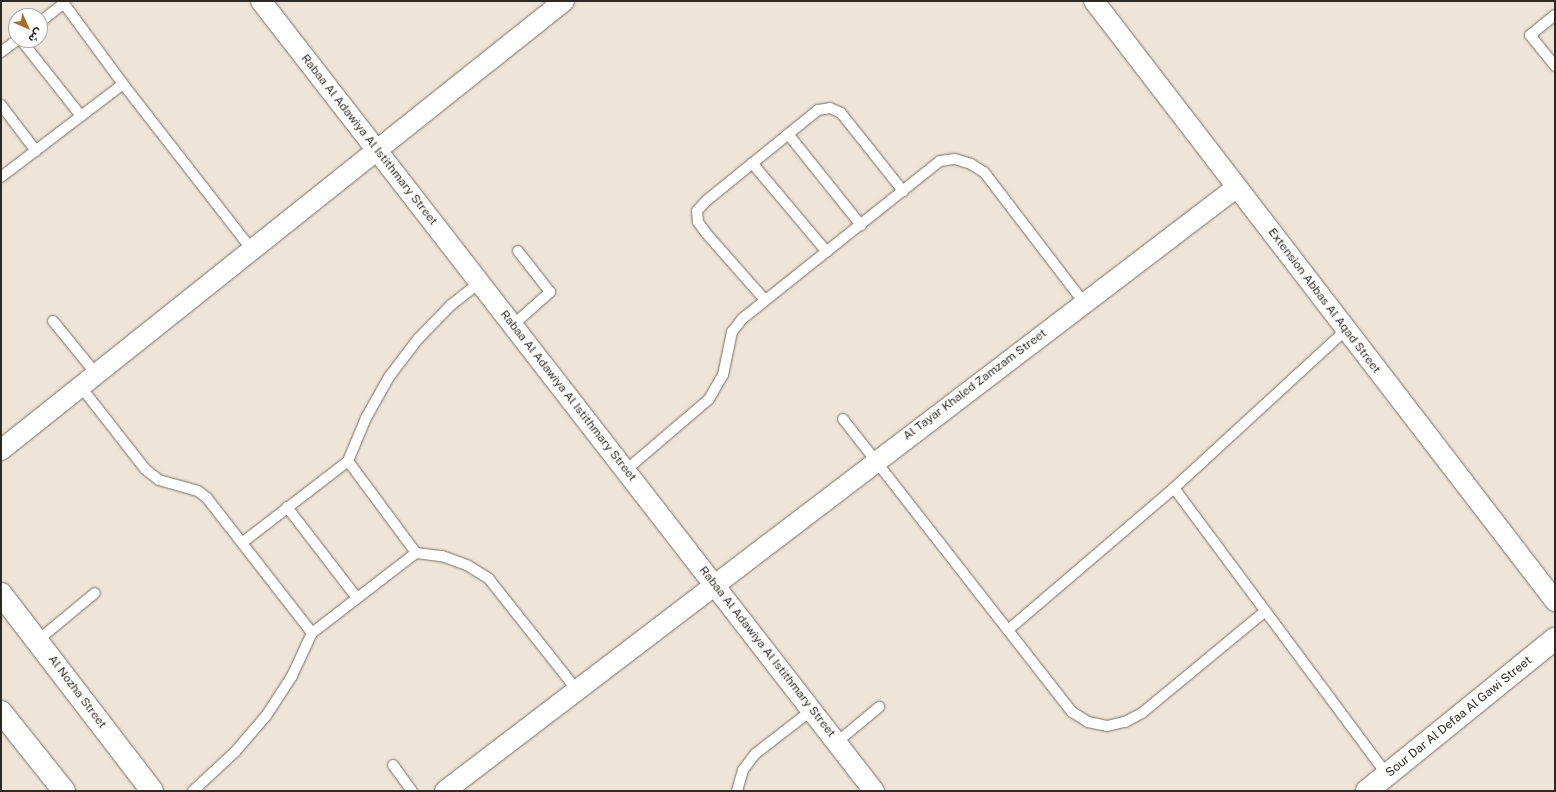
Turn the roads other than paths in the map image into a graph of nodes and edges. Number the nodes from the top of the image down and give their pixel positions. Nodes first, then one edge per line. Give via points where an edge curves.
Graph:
1 (261, 1) edge
2 (564, 1) edge
3 (1094, 1) edge
4 (63, 3) edge
5 (48, 15) edge
6 (1555, 15) edge
7 (27, 48) edge
8 (1555, 66) edge
9 (123, 84) junction
10 (1, 105) edge
11 (80, 116) junction
12 (788, 134) junction
13 (378, 150) junction
14 (36, 151) junction
15 (752, 163) junction
16 (1, 177) edge
17 (1237, 187) junction
18 (903, 191) junction
19 (861, 225) junction
20 (252, 250) junction
21 (518, 251) dead end
22 (827, 252) junction
23 (480, 282) junction
24 (764, 300) junction
25 (1084, 303) junction
26 (53, 321) dead end
27 (513, 325) junction
28 (1346, 330) junction
29 (97, 375) junction
30 (81, 387) junction
31 (843, 419) dead end
32 (1, 450) edge
33 (348, 461) junction
34 (875, 461) junction
35 (626, 470) junction
36 (1174, 488) junction
37 (287, 507) junction
38 (243, 542) junction
39 (416, 553) junction
40 (714, 584) junction
41 (95, 593) dead end
42 (1, 594) edge
43 (357, 598) junction
44 (1555, 601) edge
45 (1264, 612) junction
46 (1008, 630) junction
47 (312, 633) junction
48 (38, 641) junction
49 (1554, 641) edge
50 (577, 690) junction
51 (879, 707) dead end
52 (812, 710) junction
53 (1, 712) edge
54 (837, 742) junction
55 (393, 765) dead end
56 (1387, 775) junction
57 (64, 791) edge
58 (152, 791) edge
59 (193, 791) edge
60 (412, 791) edge
61 (445, 791) edge
62 (737, 791) edge
63 (874, 791) edge
64 (1366, 791) edge

1 - 13 street, Rabaa Al Adawiya Al Istithmary Street
2 - 13 street
3 - 17 street, Extension Abbas Al Aqad Street
4 - 5 lane
4 - 9 lane
6 - 8 lane via 1530,34
7 - 11 lane
9 - 11 lane
9 - 20 lane
10 - 14 lane
11 - 14 lane
12 - 15 lane
12 - 18 lane via 818,110 836,110
12 - 19 lane
13 - 20 street
13 - 23 street, Rabaa Al Adawiya Al Istithmary Street
14 - 16 lane
15 - 22 lane
15 - 24 lane via 700,207 697,217 706,233
17 - 25 street, Al Tayar Khaled Zamzam Street
17 - 28 street, Extension Abbas Al Aqad Street
18 - 19 lane
18 - 25 lane via 940,161 955,159 984,172
19 - 22 lane
20 - 29 street
21 - 27 lane via 550,292
22 - 24 lane
23 - 27 street, Rabaa Al Adawiya Al Istithmary Street
23 - 33 lane via 451,305 418,339 389,377 366,418
24 - 35 lane via 742,318 732,332 723,374 709,399
25 - 34 street, Al Tayar Khaled Zamzam Street
26 - 29 lane
27 - 35 street, Rabaa Al Adawiya Al Istithmary Street
28 - 36 lane
28 - 44 street, Extension Abbas Al Aqad Street
29 - 30 street
30 - 32 street
30 - 38 lane via 145,469 159,480 198,491 207,498
31 - 34 lane
33 - 37 lane
33 - 39 lane
34 - 40 street, Al Tayar Khaled Zamzam Street
34 - 46 lane
35 - 40 street, Rabaa Al Adawiya Al Istithmary Street
36 - 45 lane
36 - 46 lane
37 - 38 lane
37 - 43 lane
38 - 47 lane
39 - 43 lane
39 - 50 lane via 442,556 467,565 489,579
40 - 50 street, Al Tayar Khaled Zamzam Street
40 - 52 street, Rabaa Al Adawiya Al Istithmary Street
41 - 48 lane
42 - 48 main road, Al Nozha Street
43 - 47 lane
45 - 46 lane via 1142,713 1125,722 1107,726 1088,722 1072,712
45 - 56 lane
47 - 59 lane via 292,676 266,716 235,752
48 - 58 main road, Al Nozha Street
49 - 56 main road, Sour Dar Al Defaa Al Gawi Street
50 - 61 street, Al Tayar Khaled Zamzam Street
51 - 54 lane
52 - 54 street, Rabaa Al Adawiya Al Istithmary Street
52 - 62 lane via 755,754 743,770
53 - 57 main road
54 - 63 street, Rabaa Al Adawiya Al Istithmary Street
55 - 60 lane
56 - 64 main road, Sour Dar Al Defaa Al Gawi Street

